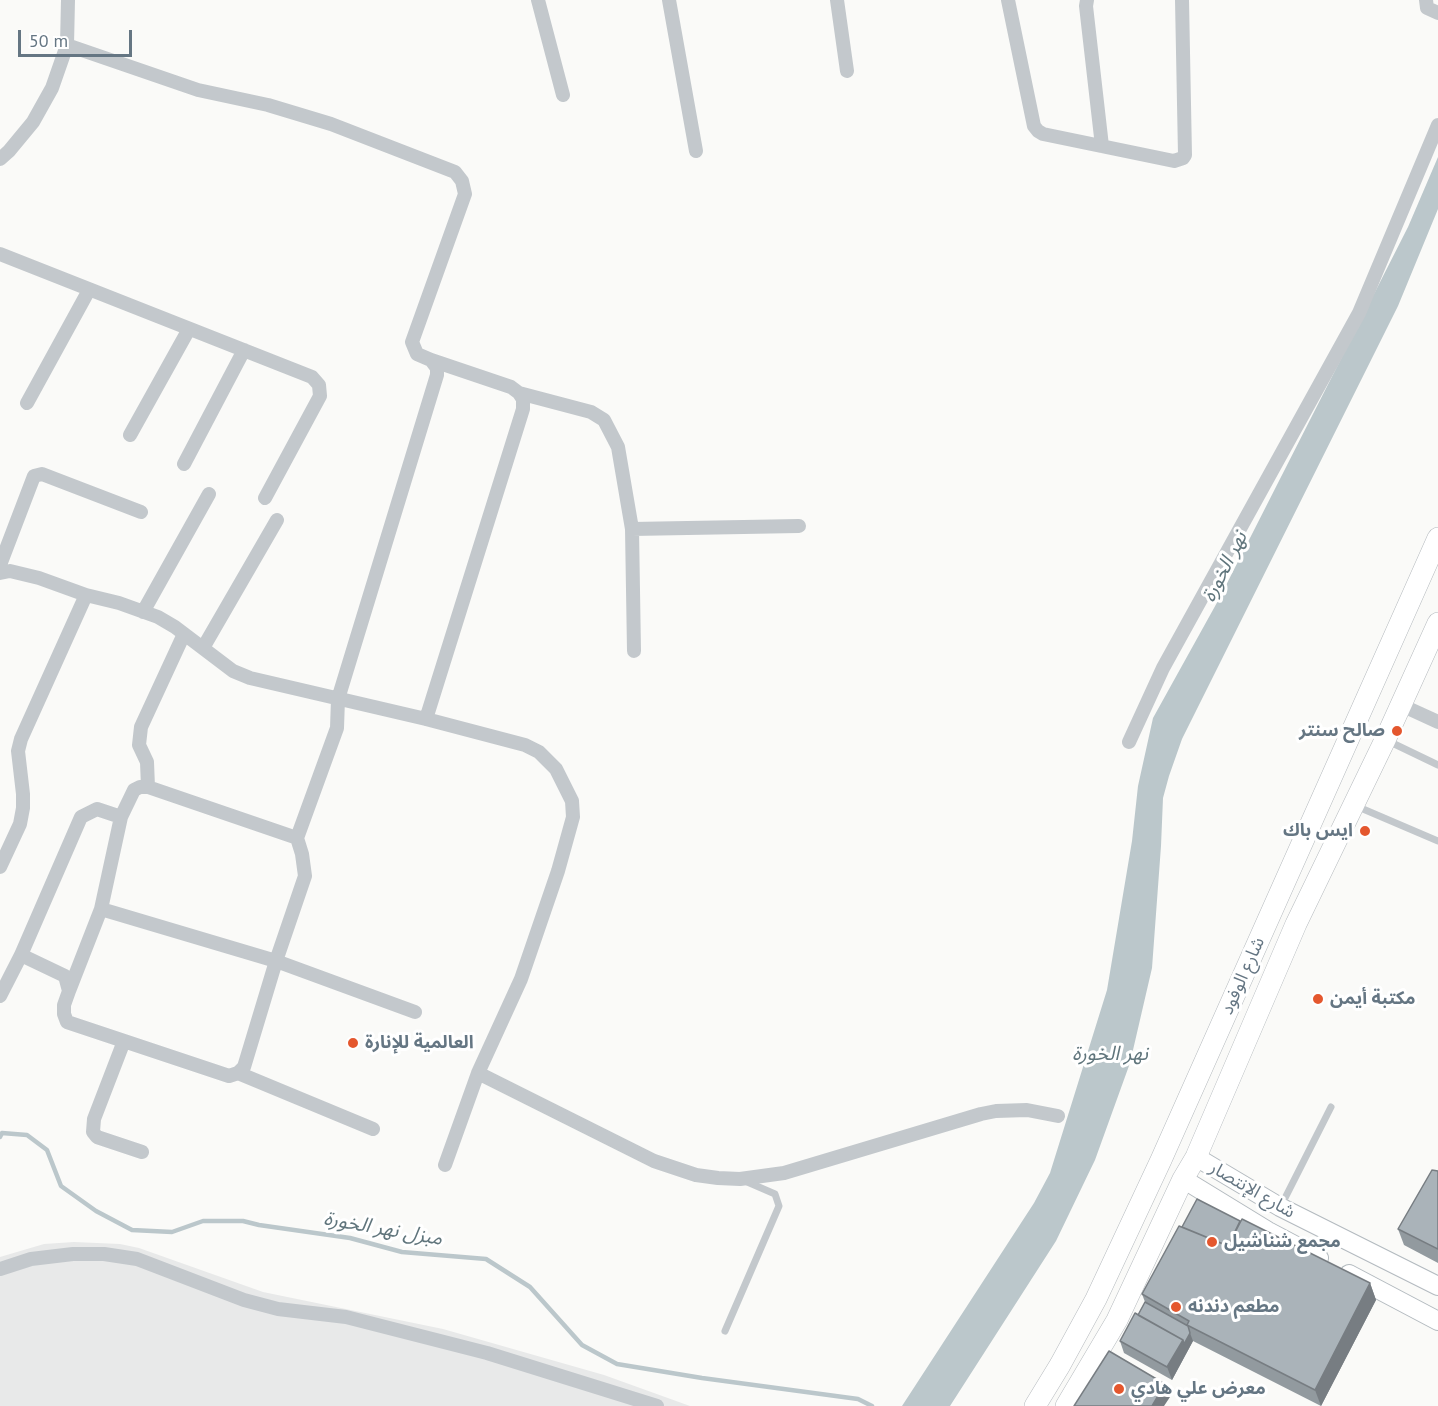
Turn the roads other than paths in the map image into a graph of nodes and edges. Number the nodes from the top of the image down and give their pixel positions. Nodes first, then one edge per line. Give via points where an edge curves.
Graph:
1 (68, 0) edge
2 (538, 0) edge
3 (669, 0) edge
4 (837, 0) edge
5 (1008, 0) edge
6 (1087, 0) edge
7 (1182, 0) edge
8 (1426, 0) edge
9 (1438, 13) edge
10 (67, 45) junction
11 (847, 71) dead end
12 (563, 95) dead end
13 (1438, 125) edge
14 (1102, 146) junction
15 (696, 152) dead end
16 (0, 159) edge
17 (0, 254) edge
18 (89, 290) junction
19 (189, 329) junction
20 (244, 351) junction
21 (431, 360) junction
22 (519, 393) junction
23 (27, 403) dead end
24 (130, 435) dead end
25 (184, 464) dead end
26 (209, 494) dead end
27 (265, 498) dead end
28 (141, 512) dead end
29 (277, 520) dead end
30 (800, 526) dead end
31 (632, 529) junction
32 (1438, 538) edge
33 (0, 565) edge
34 (0, 573) edge
35 (86, 595) junction
36 (143, 612) junction
37 (1438, 623) edge
38 (184, 634) junction
39 (203, 648) junction
40 (634, 651) dead end
41 (338, 699) junction
42 (1401, 705) junction
43 (426, 718) junction
44 (1438, 722) edge
45 (1385, 740) junction
46 (1129, 742) dead end
47 (1438, 765) edge
48 (148, 787) junction
49 (1354, 805) junction
50 (122, 817) junction
51 (297, 838) junction
52 (1438, 841) edge
53 (0, 867) edge
54 (101, 909) junction
55 (21, 955) junction
56 (276, 961) junction
57 (69, 991) junction
58 (0, 996) edge
59 (415, 1012) dead end
60 (124, 1041) junction
61 (238, 1073) junction
62 (478, 1073) junction
63 (1331, 1107) dead end
64 (1058, 1116) dead end
65 (373, 1129) dead end
66 (142, 1152) dead end
67 (1196, 1157) junction
68 (445, 1165) dead end
69 (740, 1179) junction
70 (1183, 1179) junction
71 (1280, 1207) junction
72 (1268, 1231) junction
73 (0, 1269) edge
74 (1438, 1286) edge
75 (1438, 1321) edge
76 (725, 1331) dead end
77 (657, 1406) edge
78 (1035, 1406) edge
79 (1066, 1406) edge

1 - 10 street
2 - 12 street
3 - 15 street
4 - 11 street
5 - 14 street via 1034,126 1043,134
6 - 14 street
7 - 14 street via 1185,155 1174,161
8 - 9 street via 1427,8
10 - 16 street via 52,88 33,122
10 - 21 street via 198,90 331,124 455,172 465,194 412,342 417,354
13 - 46 street via 1359,313 1163,668
17 - 18 street
18 - 19 street
18 - 23 street
19 - 20 street
19 - 24 street
20 - 25 street
20 - 27 street via 312,377 319,386 320,396
21 - 22 street
21 - 41 street via 437,375
22 - 31 street via 591,412 604,420 618,447
22 - 43 street via 523,409
26 - 36 street
28 - 33 street via 42,474 34,476
29 - 39 street
30 - 31 street
31 - 40 street
32 - 78 main road, شارع الوفود via 1151,1181 1096,1299
34 - 35 street via 10,571 39,578
35 - 36 street
35 - 53 street via 21,739 20,824
36 - 38 street
37 - 42 main road, شارع الوفود
38 - 39 street
38 - 48 street via 141,727 139,745 147,762
39 - 41 street via 233,671 250,678
41 - 43 street
41 - 51 street via 337,728
42 - 44 street
42 - 45 main road, شارع الوفود
43 - 62 street via 539,752 556,769 572,801 573,817 558,871 521,979
45 - 47 lane
45 - 49 main road, شارع الوفود
48 - 50 street via 134,790
48 - 51 street
49 - 52 lane
49 - 67 main road, شارع الوفود via 1296,924
50 - 54 street
50 - 55 street via 97,809 81,817
51 - 56 street via 305,876
54 - 56 street
54 - 57 street
55 - 57 street via 65,976
55 - 58 street
56 - 59 street
56 - 61 street via 244,1067
57 - 60 street via 64,1005 67,1022
60 - 61 street via 229,1076
60 - 66 street via 94,1119 93,1132 97,1137
61 - 65 street
62 - 68 street
62 - 69 street via 654,1161 696,1175
63 - 71 lane
64 - 69 street via 1012,1110 981,1114 784,1173
67 - 70 main road, شارع الوفود
67 - 71 street, شارع الإنتصار
69 - 76 lane via 775,1194 779,1206
70 - 72 street, شارع الإنتصار
70 - 79 main road, شارع الوفود via 1117,1320
71 - 72 street
71 - 74 street, شارع الإنتصار
72 - 75 street, شارع الإنتصار
73 - 77 street via 31,1259 73,1254 137,1259 244,1300 278,1309 346,1317 487,1353

